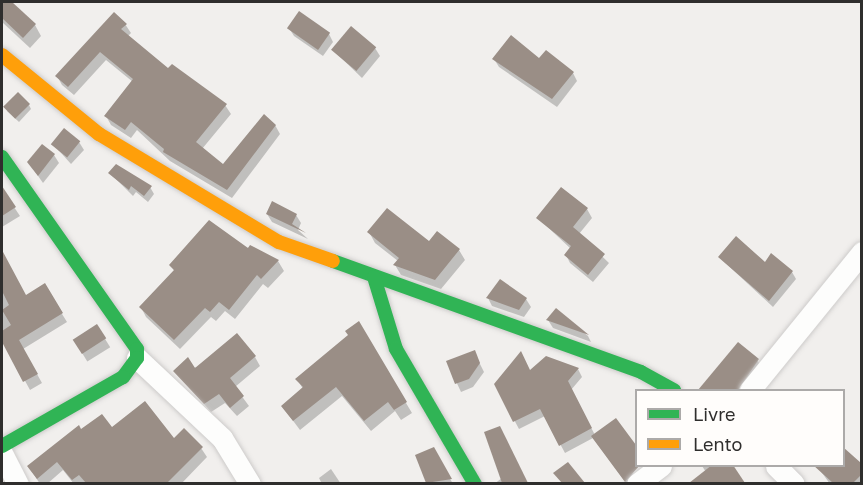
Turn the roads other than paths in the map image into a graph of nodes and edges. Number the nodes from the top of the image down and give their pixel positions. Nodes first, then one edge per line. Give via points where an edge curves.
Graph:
1 (2, 55) edge
2 (2, 158) edge
3 (861, 252) edge
4 (374, 277) junction
5 (137, 358) junction
6 (672, 389) edge
7 (751, 389) edge
8 (2, 446) edge
9 (2, 453) edge
10 (658, 467) edge
11 (778, 467) edge
12 (18, 483) edge
13 (250, 483) edge
14 (476, 483) edge
15 (637, 483) edge
16 (794, 483) edge

1 - 4 street via 99,134 279,242
2 - 5 street via 137,349
3 - 7 street
4 - 6 street via 641,372
4 - 14 street via 396,348
5 - 8 street via 123,377
5 - 13 street via 222,438
9 - 12 street
10 - 15 street
11 - 16 street

